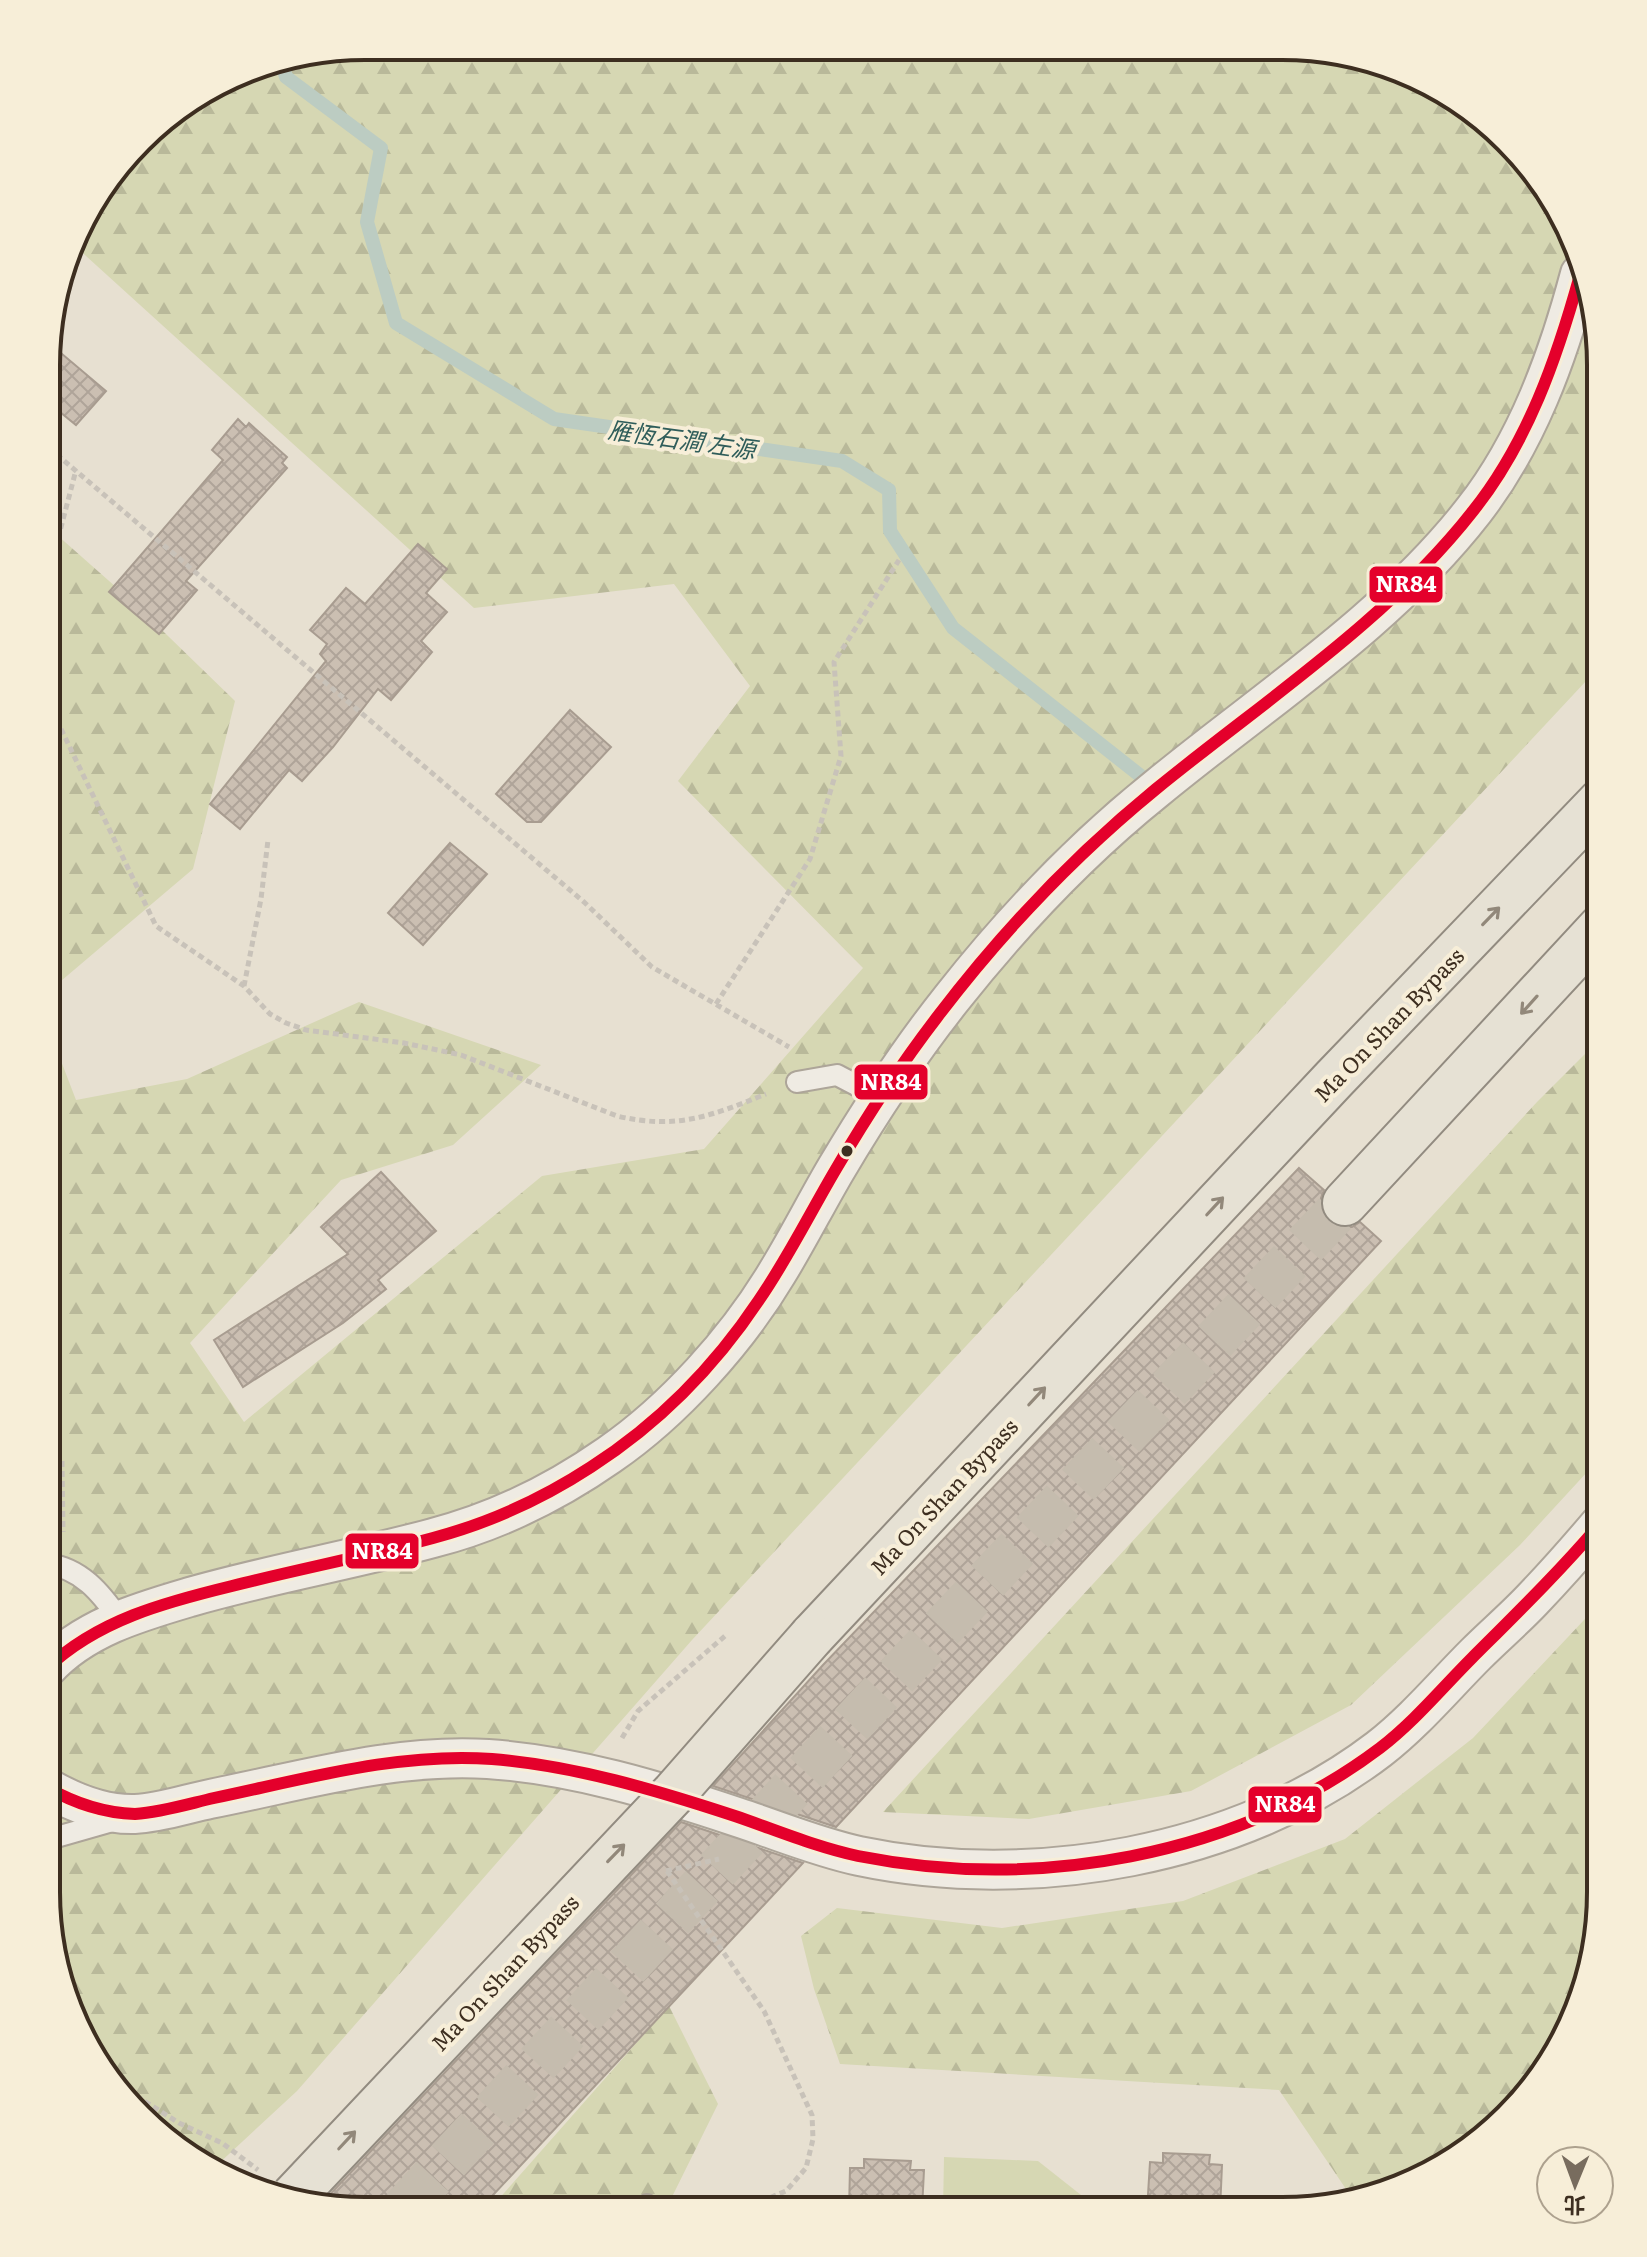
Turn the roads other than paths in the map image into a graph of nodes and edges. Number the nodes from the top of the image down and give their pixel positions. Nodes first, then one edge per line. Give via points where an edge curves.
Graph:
1 (1577, 285) edge
2 (1587, 816) edge
3 (1587, 942) edge
4 (797, 1082) road end
5 (881, 1098) junction
6 (1345, 1203) tunnel mouth
7 (1587, 1539) edge
8 (60, 1568) edge
9 (120, 1620) junction
10 (60, 1657) edge
11 (60, 1794) edge
12 (135, 1814) junction
13 (60, 1836) edge
14 (284, 2186) edge

1 - 5 street via 1533,408 1500,471 1454,535 1367,621 1091,843 987,954
14 -> 2 main road, Ma On Shan Bypass, bridge via 674,1793 812,1636
3 -> 6 main road
4 - 5 lane via 837,1075
5 - 9 street via 755,1307 679,1395 613,1453 484,1522 211,1591
7 - 12 street via 1424,1709 1379,1748 1301,1797 1218,1833 1069,1866 905,1864 844,1852 601,1775 487,1759 412,1761 332,1773
8 - 9 lane via 89,1582
9 - 10 street
11 - 12 street via 82,1804
12 - 13 lane

